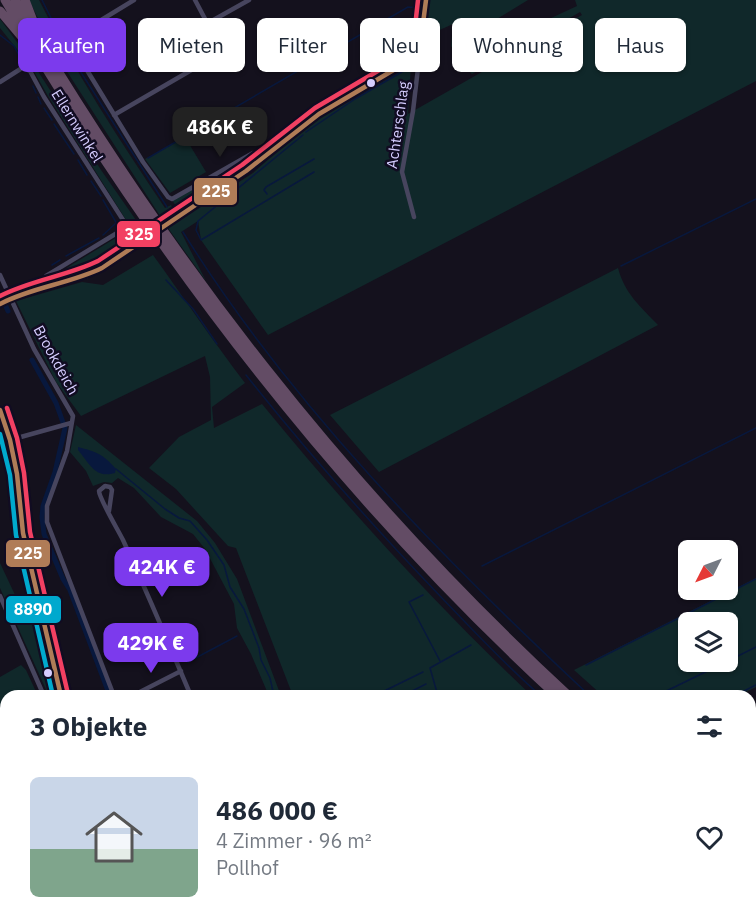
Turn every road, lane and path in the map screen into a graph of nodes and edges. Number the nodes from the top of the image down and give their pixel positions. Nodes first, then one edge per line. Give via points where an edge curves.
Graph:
1 (5, 0) edge
2 (15, 0) edge
3 (25, 0) edge
4 (134, 0) edge
5 (195, 0) edge
6 (249, 0) edge
7 (426, 0) edge
8 (0, 11) edge
9 (24, 18) edge
10 (30, 18) edge
11 (205, 18) edge
12 (217, 18) edge
13 (424, 18) edge
14 (18, 19) edge
15 (18, 29) edge
16 (53, 72) edge
17 (55, 72) edge
18 (190, 72) edge
19 (390, 72) edge
20 (417, 72) edge
21 (0, 82) edge
22 (114, 115) junction
23 (263, 159) junction
24 (414, 217) dead end
25 (0, 275) edge
26 (44, 288) junction
27 (9, 298) junction
28 (0, 304) edge
29 (0, 410) edge
30 (67, 425) junction
31 (10, 440) junction
32 (109, 511) junction
33 (0, 596) edge
34 (181, 671) junction
35 (41, 690) edge
36 (60, 690) edge
37 (112, 690) edge
38 (144, 690) edge
39 (189, 690) edge
40 (551, 690) edge
41 (563, 690) edge

1 - 14 highway
2 - 9 highway
3 - 10 highway
4 - 22 street via 70,39
5 - 11 street
6 - 12 street
7 - 13 street, Achterschlag
8 - 15 highway
16 - 40 highway via 116,178 241,350 312,439 445,587
17 - 41 highway via 158,225 283,392 426,556
18 - 22 street
19 - 23 street via 319,114
20 - 24 street, Achterschlag via 402,172
21 - 26 street, Ellernwinkel via 22,68 30,71 125,223 122,230 46,276
22 - 23 street via 170,199 248,155 253,153
23 - 26 street, bridge via 87,276
25 - 27 street, Brookdeich
26 - 27 street
27 - 28 street
27 - 30 street, Brookdeich via 72,414
29 - 31 main road
30 - 31 street
30 - 37 street via 66,452 47,506 47,522
31 - 36 main road via 26,544
32 - 32 street via 99,494 105,486 112,490
32 - 34 street
33 - 35 street
34 - 38 street
34 - 39 street

